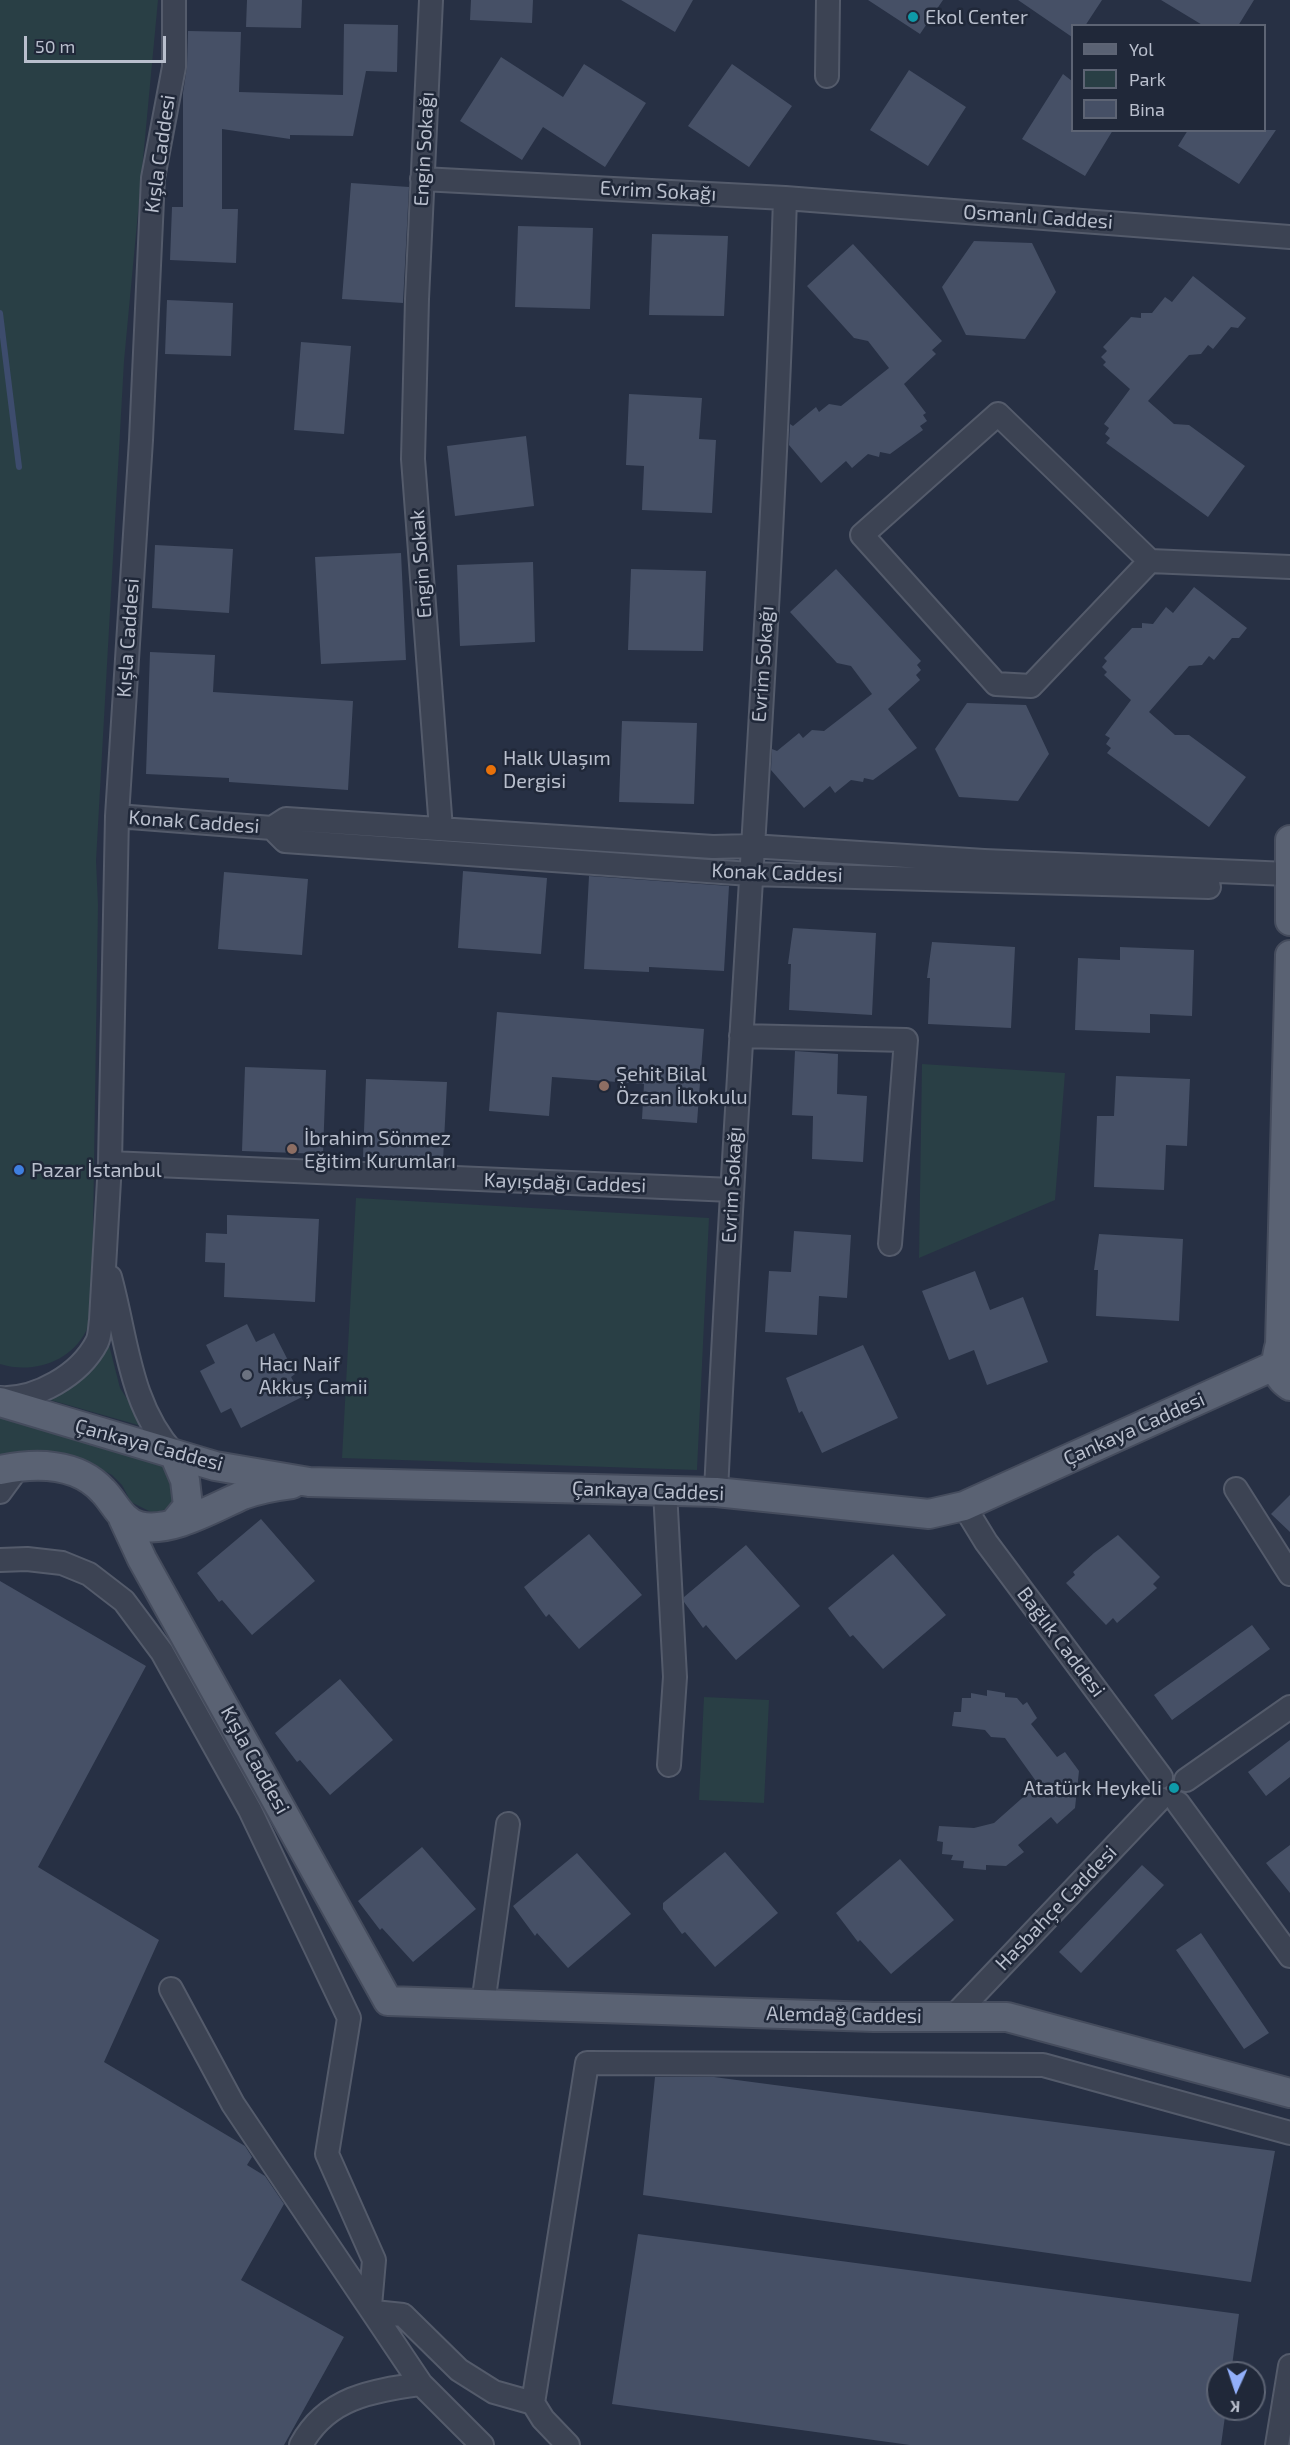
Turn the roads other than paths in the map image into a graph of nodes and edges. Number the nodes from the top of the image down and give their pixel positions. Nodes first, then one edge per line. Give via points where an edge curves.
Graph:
1 (431, 0) edge
2 (828, 0) edge
3 (175, 6) edge
4 (827, 76) dead end
5 (422, 179) junction
6 (785, 198) junction
7 (1290, 237) edge
8 (417, 298) joint
9 (1150, 561) junction
10 (1290, 567) edge
11 (117, 816) junction
12 (272, 828) junction
13 (441, 829) junction
14 (1290, 840) edge
15 (751, 846) junction
16 (750, 874) junction
17 (1289, 882) edge
18 (1290, 921) edge
19 (1290, 955) edge
20 (741, 1036) junction
21 (110, 1163) junction
22 (732, 1190) junction
23 (890, 1244) dead end
24 (105, 1261) junction
25 (1285, 1371) edge
26 (0, 1400) edge
27 (174, 1454) junction
28 (10, 1468) edge
29 (309, 1482) junction
30 (1236, 1489) dead end
31 (665, 1491) junction
32 (0, 1492) edge
33 (716, 1492) junction
34 (964, 1506) junction
35 (123, 1518) junction
36 (175, 1522) junction
37 (0, 1560) edge
38 (1290, 1574) edge
39 (1290, 1707) edge
40 (669, 1765) dead end
41 (1166, 1793) junction
42 (508, 1824) dead end
43 (1290, 1956) edge
44 (171, 1989) dead end
45 (388, 2001) joint
46 (483, 2004) junction
47 (953, 2017) junction
48 (1290, 2093) edge
49 (1290, 2133) edge
50 (372, 2309) junction
51 (1290, 2366) edge
52 (422, 2384) junction
53 (533, 2403) junction
54 (301, 2445) edge
55 (482, 2445) edge
56 (568, 2445) edge
57 (1277, 2445) edge

1 - 5 street, Engin Sokağı
2 - 4 street
3 - 11 street, Kışla Caddesi via 174,67 153,178
5 - 6 street, Evrim Sokağı
5 - 8 street, Engin Sokağı
6 - 7 street, Osmanlı Caddesi
6 - 15 street, Evrim Sokağı via 778,415
8 - 13 street, Engin Sokak via 414,459
9 - 9 street via 998,414 862,535 996,684 1031,686
9 - 10 street
11 - 12 street, Konak Caddesi
11 - 21 street, Kışla Caddesi
12 - 13 street, Konak Caddesi via 286,819
12 - 16 street, Konak Caddesi via 285,841
13 - 15 street, Konak Caddesi via 712,847
14 - 17 main road
15 - 16 street, Evrim Sokağı
15 - 17 street, Konak Caddesi
16 - 17 street, Konak Caddesi
16 - 20 street, Evrim Sokağı
17 - 18 main road
19 - 25 main road via 1280,1344
20 - 22 street, Evrim Sokağı
20 - 23 street via 906,1040
21 - 22 street, Kayışdağı Caddesi
21 - 24 street, Kışla Caddesi
22 - 33 street, Evrim Sokağı
24 - 26 street via 98,1341 86,1358 54,1384
24 - 27 street via 135,1384 150,1422
25 - 34 main road, Çankaya Caddesi
26 - 27 main road, Çankaya Caddesi
27 - 29 main road, Çankaya Caddesi via 215,1466
27 - 36 main road via 185,1480 188,1506
28 - 32 street
28 - 35 main road, Kışla Caddesi via 34,1464 77,1474 102,1490
29 - 31 main road, Çankaya Caddesi
29 - 36 main road via 243,1495 208,1513
30 - 38 street
31 - 33 main road, Çankaya Caddesi
31 - 40 street via 675,1694
33 - 34 main road, Çankaya Caddesi via 929,1514
34 - 41 street, Bağlık Caddesi
35 - 36 main road via 139,1526
35 - 45 main road, Kışla Caddesi
37 - 50 street via 27,1558 62,1563 89,1574 124,1601 162,1652 250,1810 349,2018 327,2154 374,2260
39 - 41 street via 1186,1780 1188,1791
41 - 43 street, Bağlık Caddesi
41 - 47 street, Hasbahçe Caddesi
42 - 46 street
44 - 50 street via 233,2104
45 - 46 main road, Alemdağ Caddesi
46 - 47 main road, Alemdağ Caddesi
47 - 48 main road, Alemdağ Caddesi via 1007,2017
49 - 53 street via 1043,2065 587,2063
50 - 52 street
50 - 53 street via 403,2315 459,2370 495,2392
51 - 57 street
52 - 54 street via 350,2398 325,2414
52 - 55 street
53 - 56 street

